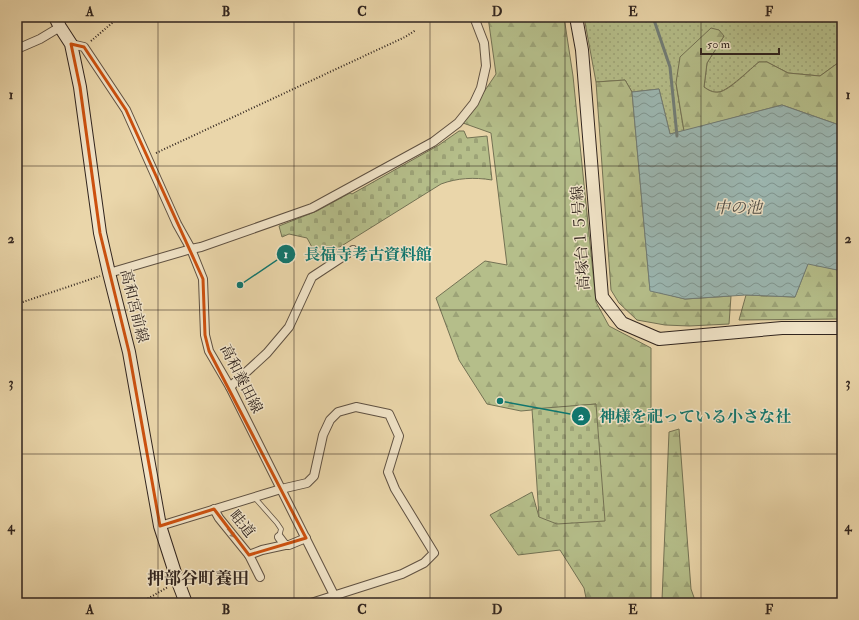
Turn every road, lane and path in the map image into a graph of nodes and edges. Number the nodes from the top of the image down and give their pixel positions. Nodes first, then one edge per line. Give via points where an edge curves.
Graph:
1 (119, 17) edge
2 (474, 17) edge
3 (576, 17) edge
4 (57, 22) edge
5 (416, 30) dead end
6 (71, 44) junction
7 (84, 47) junction
8 (17, 49) edge
9 (147, 157) junction
10 (191, 249) junction
11 (353, 250) dead end
12 (108, 273) junction
13 (17, 304) edge
14 (842, 328) edge
15 (230, 387) junction
16 (281, 489) junction
17 (254, 497) junction
18 (214, 510) junction
19 (160, 526) junction
20 (279, 537) joint
21 (306, 538) junction
22 (285, 544) junction
23 (249, 555) junction
24 (260, 577) dead end
25 (178, 582) junction
26 (334, 595) junction
27 (140, 603) edge
28 (186, 603) edge
29 (311, 603) edge
30 (338, 603) edge

1 - 7 path
2 - 10 street via 484,43 486,66 481,88 474,103 458,123 433,142 312,208
3 - 14 street, 高塚台１５号線 via 582,50 602,297 622,323 659,339 782,328
4 - 6 street, 高和宮前線
4 - 8 street via 40,40
5 - 9 path
6 - 7 street
6 - 12 street, 高和宮前線 via 80,87
7 - 9 street, 高和養田線 via 126,110
9 - 10 street, 高和養田線
10 - 12 street
10 - 15 street, 高和養田線 via 203,279 205,335 209,351
11 - 15 street via 312,277 290,328
12 - 13 path
12 - 19 street, 高和宮前線 via 129,352
15 - 16 street, 高和養田線
16 - 17 street
16 - 21 street, 高和養田線
16 - 26 street via 306,483 314,476 323,435 330,420 338,412 356,406 389,414 399,436 388,472 434,553 424,563 402,574
17 - 18 street
17 - 20 lane via 277,522 281,529
18 - 19 street
18 -> 23 street, 畦道
19 - 25 street, 高和宮前線
20 - 22 street, 畦道
21 - 22 street via 290,545
21 - 26 street, 高和養田線
22 - 23 street, 畦道
23 - 24 street, 畦道
25 - 27 path
25 - 28 street, 高和宮前線
26 - 29 street
26 - 30 street, 高和養田線

